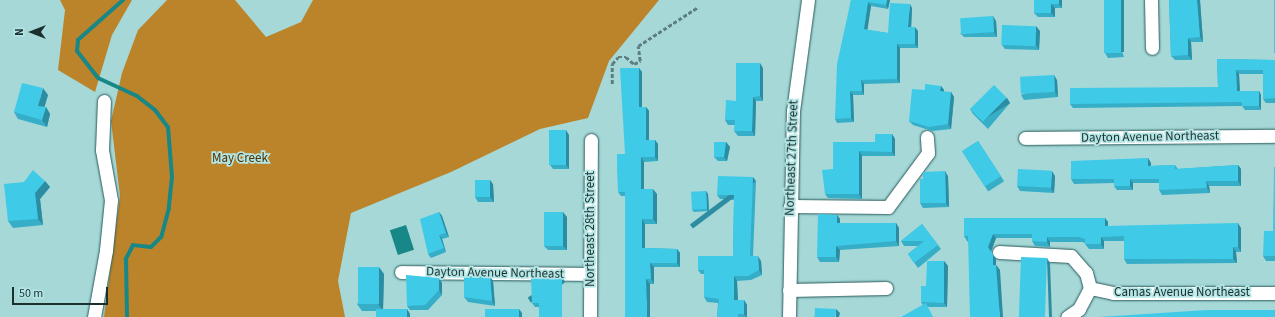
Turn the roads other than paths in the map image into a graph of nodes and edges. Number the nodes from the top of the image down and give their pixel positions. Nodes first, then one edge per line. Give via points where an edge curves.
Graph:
1 (808, 0) edge
2 (1151, 0) edge
3 (1152, 48) dead end
4 (104, 101) dead end
5 (1275, 136) edge
6 (927, 137) dead end
7 (1025, 138) dead end
8 (591, 140) dead end
9 (790, 206) junction
10 (999, 252) dead end
11 (401, 272) dead end
12 (590, 274) junction
13 (886, 288) dead end
14 (1090, 288) junction
15 (789, 290) junction
16 (1275, 293) edge
17 (94, 317) edge
18 (590, 317) edge
19 (789, 317) edge
20 (1067, 317) edge

1 - 9 street, Northeast 27th Street via 795,83
2 - 3 street
4 - 17 street via 102,150 111,200 106,250
5 - 7 street, Dayton Avenue Northeast
6 - 9 street via 928,154 888,207
8 - 12 street, Northeast 28th Street
9 - 15 street, Northeast 27th Street
10 - 14 street via 1071,256 1086,273
11 - 12 street, Dayton Avenue Northeast
12 - 18 street, Northeast 28th Street
13 - 15 street
14 - 16 street, Camas Avenue Northeast via 1113,293
14 - 20 street via 1079,309
15 - 19 street, Northeast 27th Street

